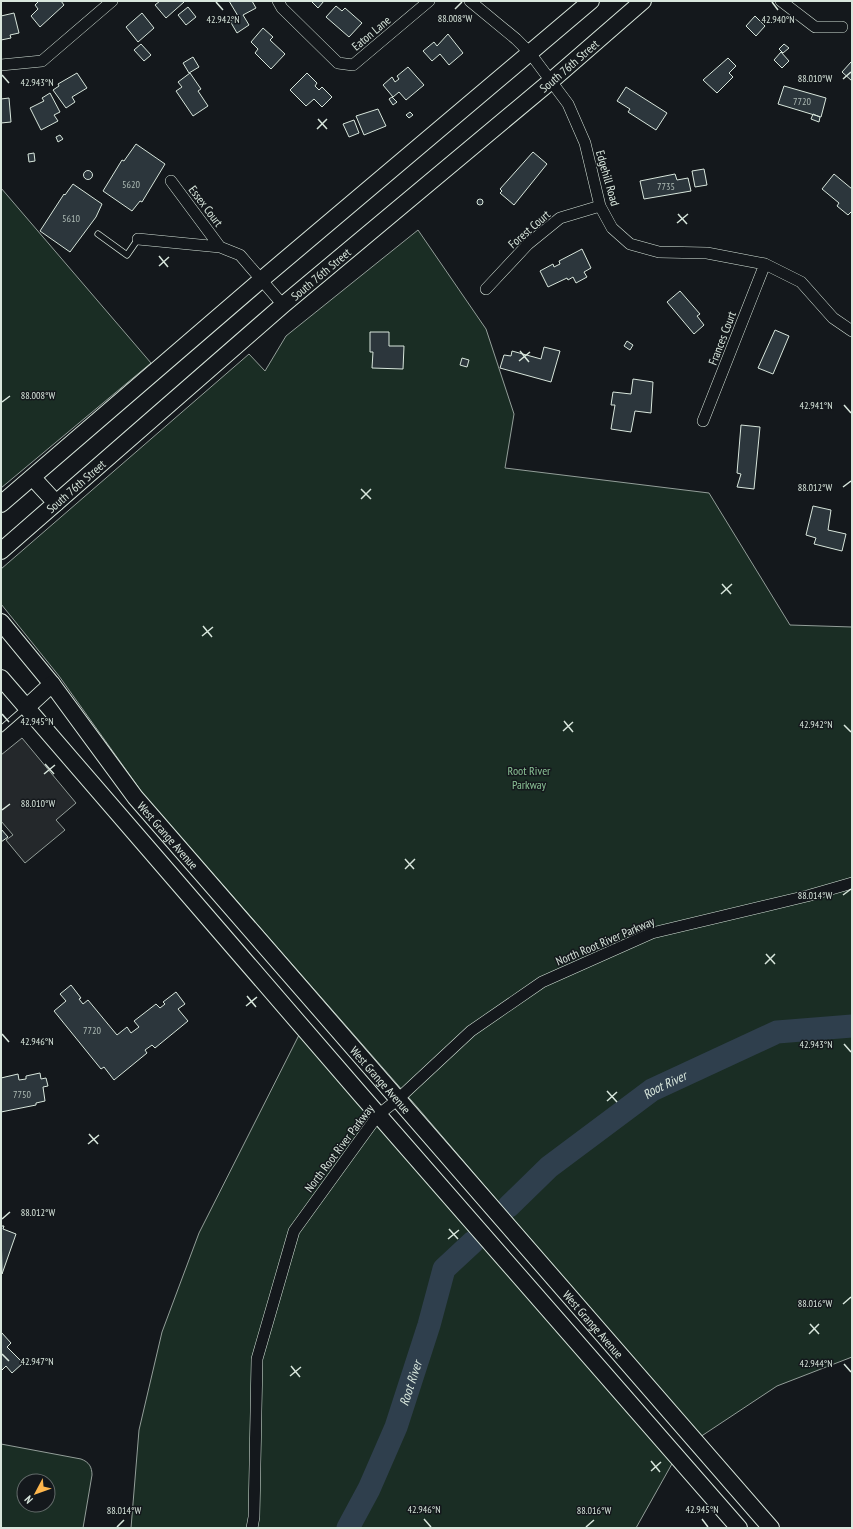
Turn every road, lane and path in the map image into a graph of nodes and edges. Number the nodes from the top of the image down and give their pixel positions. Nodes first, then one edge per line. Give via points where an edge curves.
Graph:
1 (112, 1) edge
2 (278, 1) edge
3 (429, 1) edge
4 (470, 1) edge
5 (591, 1) edge
6 (643, 1) edge
7 (781, 1) edge
8 (842, 27) dead end
9 (530, 53) junction
10 (1, 65) edge
11 (551, 81) junction
12 (171, 181) dead end
13 (600, 206) junction
14 (98, 234) dead end
15 (138, 239) joint
16 (220, 247) junction
17 (764, 264) junction
18 (261, 280) junction
19 (486, 289) dead end
20 (282, 305) junction
21 (852, 331) edge
22 (703, 421) dead end
23 (33, 478) junction
24 (56, 503) junction
25 (1, 504) edge
26 (1, 551) edge
27 (1, 622) edge
28 (1, 678) edge
29 (52, 684) junction
30 (27, 707) junction
31 (1, 729) edge
32 (852, 883) edge
33 (397, 1100) junction
34 (378, 1115) junction
35 (502, 1220) junction
36 (483, 1235) junction
37 (252, 1528) edge
38 (739, 1528) edge
39 (772, 1528) edge

1 - 10 street via 42,61
2 - 3 street, Eaton Lane via 338,63 353,65
4 - 9 street, Edgehill Road
5 - 9 street
6 - 11 street, South 76th Street
7 - 8 street via 815,27
9 - 11 street, Edgehill Road
9 - 18 street
11 - 13 street, Edgehill Road via 568,104 585,143
11 - 20 street, South 76th Street
12 - 16 street, Essex Court
13 - 17 street, Edgehill Road via 612,228 630,244 659,252 707,253
13 - 19 street, Forest Court via 560,218 528,244
14 - 15 lane via 127,254
15 - 16 street, Essex Court
16 - 18 street, Essex Court via 240,256
17 - 21 street, Edgehill Road via 801,282 833,318
17 - 22 street, Frances Court
18 - 20 street, Essex Court
18 - 23 street
20 - 24 street, South 76th Street
23 - 24 street
23 - 25 street
24 - 26 street, South 76th Street
27 - 29 street, West Grange Avenue
28 - 30 street, West Grange Avenue
29 - 30 street
29 - 33 street, West Grange Avenue via 135,797
30 - 31 lane
30 - 34 street, West Grange Avenue
32 - 33 street, North Root River Parkway via 652,933 542,982 471,1031
33 - 34 street, North Root River Parkway
33 - 35 street, West Grange Avenue
34 - 36 street, West Grange Avenue
34 - 37 street, North Root River Parkway via 294,1231 257,1359
35 - 36 street
35 - 39 street, West Grange Avenue
36 - 38 street, West Grange Avenue

